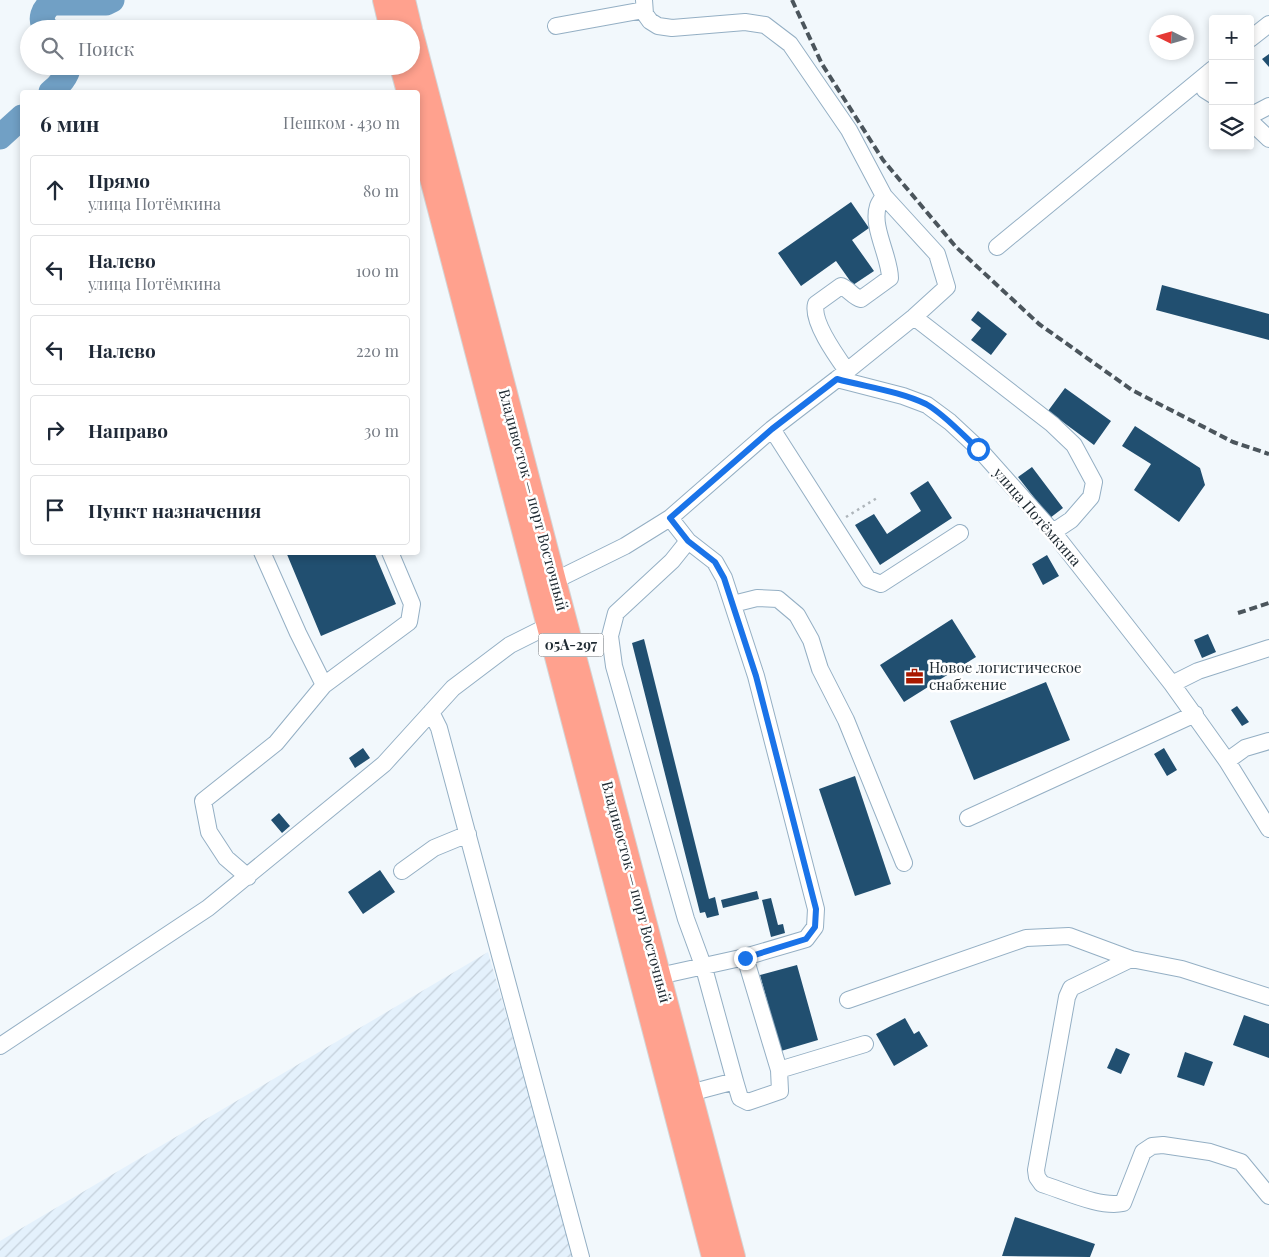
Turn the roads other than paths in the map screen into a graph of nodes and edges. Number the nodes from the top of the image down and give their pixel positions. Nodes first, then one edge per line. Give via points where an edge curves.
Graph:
1 (385, 0) edge
2 (403, 0) edge
3 (644, 5) edge
4 (390, 20) edge
5 (408, 20) edge
6 (1269, 24) edge
7 (556, 26) dead end
8 (1254, 36) edge
9 (420, 67) edge
10 (1209, 73) edge
11 (404, 75) edge
12 (1209, 77) edge
13 (408, 90) edge
14 (1209, 92) edge
15 (1269, 106) edge
16 (1254, 114) edge
17 (1254, 124) edge
18 (420, 133) edge
19 (1269, 139) edge
20 (884, 196) junction
21 (997, 247) dead end
22 (914, 317) junction
23 (842, 375) junction
24 (772, 429) junction
25 (670, 518) junction
26 (1053, 532) junction
27 (960, 533) dead end
28 (688, 541) junction
29 (263, 555) edge
30 (391, 555) edge
31 (554, 581) junction
32 (733, 604) junction
33 (548, 626) junction
34 (1269, 648) edge
35 (1172, 684) junction
36 (324, 685) junction
37 (431, 712) junction
38 (1195, 714) junction
39 (1269, 741) edge
40 (1227, 761) junction
41 (968, 818) dead end
42 (1269, 829) edge
43 (468, 834) junction
44 (904, 863) dead end
45 (402, 871) dead end
46 (248, 877) junction
47 (745, 958) junction
48 (1131, 959) junction
49 (704, 968) junction
50 (659, 976) junction
51 (1269, 997) edge
52 (848, 1000) dead end
53 (865, 1044) dead end
54 (0, 1046) edge
55 (779, 1070) junction
56 (735, 1081) junction
57 (690, 1093) junction
58 (1269, 1196) edge
59 (582, 1257) edge
60 (714, 1257) edge
61 (733, 1257) edge

1 - 4 highway
2 - 5 highway
3 - 7 street
3 - 20 street via 645,14 658,26 672,28 745,22 765,25 790,44 849,130
6 - 8 street
9 - 31 highway, Владивосток — порт Восточный / 05А-297
10 - 21 street
11 - 13 highway
12 - 14 street via 1205,90
15 - 16 street
17 - 19 street
18 - 33 highway, Владивосток — порт Восточный / 05А-297
20 - 22 street via 937,254 947,287
20 - 23 street via 877,208 877,219 890,278 861,299 841,286 816,304 814,309
22 - 23 street
22 - 26 street via 1052,424 1074,445 1094,482 1091,497 1071,520
23 - 24 street
23 - 26 street, улица Потёмкина via 927,405 950,422
24 - 25 street
24 - 27 street via 868,579 881,584
25 - 28 street
25 - 31 street via 625,546
26 - 35 street, улица Потёмкина
28 - 32 street via 715,562
28 - 49 street via 672,561 616,614 610,636 614,666 683,910
29 - 36 street
30 - 36 street via 412,604 408,622
31 - 50 highway, Владивосток — порт Восточный / 05А-297
32 - 44 street via 757,598 778,599 797,615 846,720
32 - 47 street via 756,676 816,909 815,927 806,939
33 - 37 street via 510,645 453,688
33 - 60 highway, Владивосток — порт Восточный / 05А-297
34 - 35 street via 1198,671
35 - 38 street, улица Потёмкина
36 - 46 street via 276,743 203,800 209,832 226,858
37 - 43 street via 439,728
37 - 46 street via 384,764
38 - 40 street, улица Потёмкина
38 - 41 street
39 - 40 street via 1245,748
40 - 42 street, улица Потёмкина
43 - 45 street via 434,848
43 - 59 street
46 - 54 street via 208,908
47 - 49 street
47 - 55 street
48 - 51 street via 1182,969
48 - 52 street via 1069,936 1026,938
48 - 58 street via 1071,988 1067,997 1037,1177 1042,1184 1100,1202 1124,1203 1143,1152 1152,1146 1163,1145 1210,1152 1241,1162
49 - 50 street
49 - 56 street
50 - 57 highway, Владивосток — порт Восточный / 05А-297
53 - 55 street
55 - 56 street via 780,1092 748,1102 740,1098
56 - 57 street
57 - 61 highway, Владивосток — порт Восточный / 05А-297

